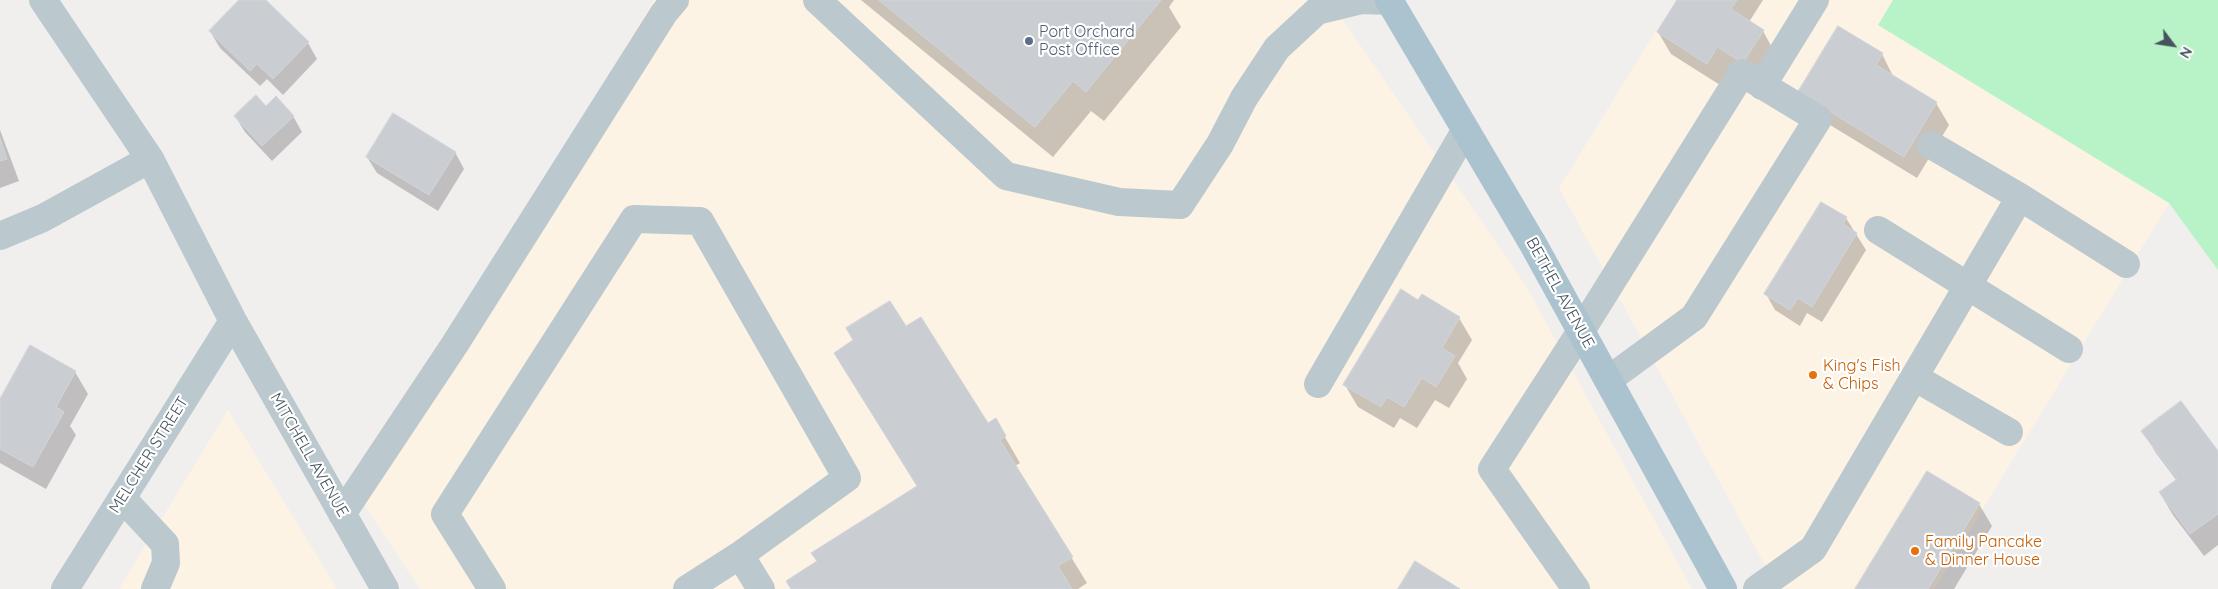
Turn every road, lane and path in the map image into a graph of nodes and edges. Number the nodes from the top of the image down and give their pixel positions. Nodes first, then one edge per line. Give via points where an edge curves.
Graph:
1 (43, 0) edge
2 (675, 0) edge
3 (817, 0) edge
4 (1362, 0) edge
5 (1389, 0) edge
6 (1815, 0) edge
7 (1762, 86) junction
8 (1465, 131) junction
9 (1931, 145) dead end
10 (150, 159) junction
11 (2020, 197) junction
12 (1878, 230) dead end
13 (0, 236) edge
14 (2126, 264) dead end
15 (1967, 287) junction
16 (233, 321) junction
17 (1581, 331) junction
18 (2069, 349) dead end
19 (1914, 377) junction
20 (1608, 380) junction
21 (1318, 384) dead end
22 (2009, 432) dead end
23 (122, 498) junction
24 (342, 514) junction
25 (740, 555) junction
26 (65, 589) edge
27 (155, 589) edge
28 (385, 589) edge
29 (492, 589) edge
30 (687, 589) edge
31 (760, 589) edge
32 (1576, 589) edge
33 (1724, 589) edge
34 (1757, 589) edge

1 - 10 street, MITCHELL AVENUE
2 - 24 street
3 - 4 street via 1006,176 1119,202 1180,205 1277,48 1317,12
4 - 5 street
5 - 8 main road, BETHEL AVENUE
6 - 7 street
7 - 17 street via 1742,73
7 - 20 street via 1818,119 1694,317
8 - 17 main road, BETHEL AVENUE
8 - 21 street
9 - 11 street
10 - 13 street via 43,218
10 - 16 street, MITCHELL AVENUE
11 - 14 street
11 - 15 street
12 - 15 street
15 - 18 street
15 - 19 street
16 - 23 street, MELCHER STREET
16 - 24 street, MITCHELL AVENUE
17 - 20 main road, BETHEL AVENUE
17 - 32 street via 1492,470
19 - 22 street
19 - 34 street via 1813,549
20 - 33 main road, BETHEL AVENUE
23 - 26 street, MELCHER STREET
23 - 27 street via 165,544 166,563
24 - 28 street, MITCHELL AVENUE
25 - 29 street via 847,478 700,221 634,219 445,514
25 - 30 street
25 - 31 street

